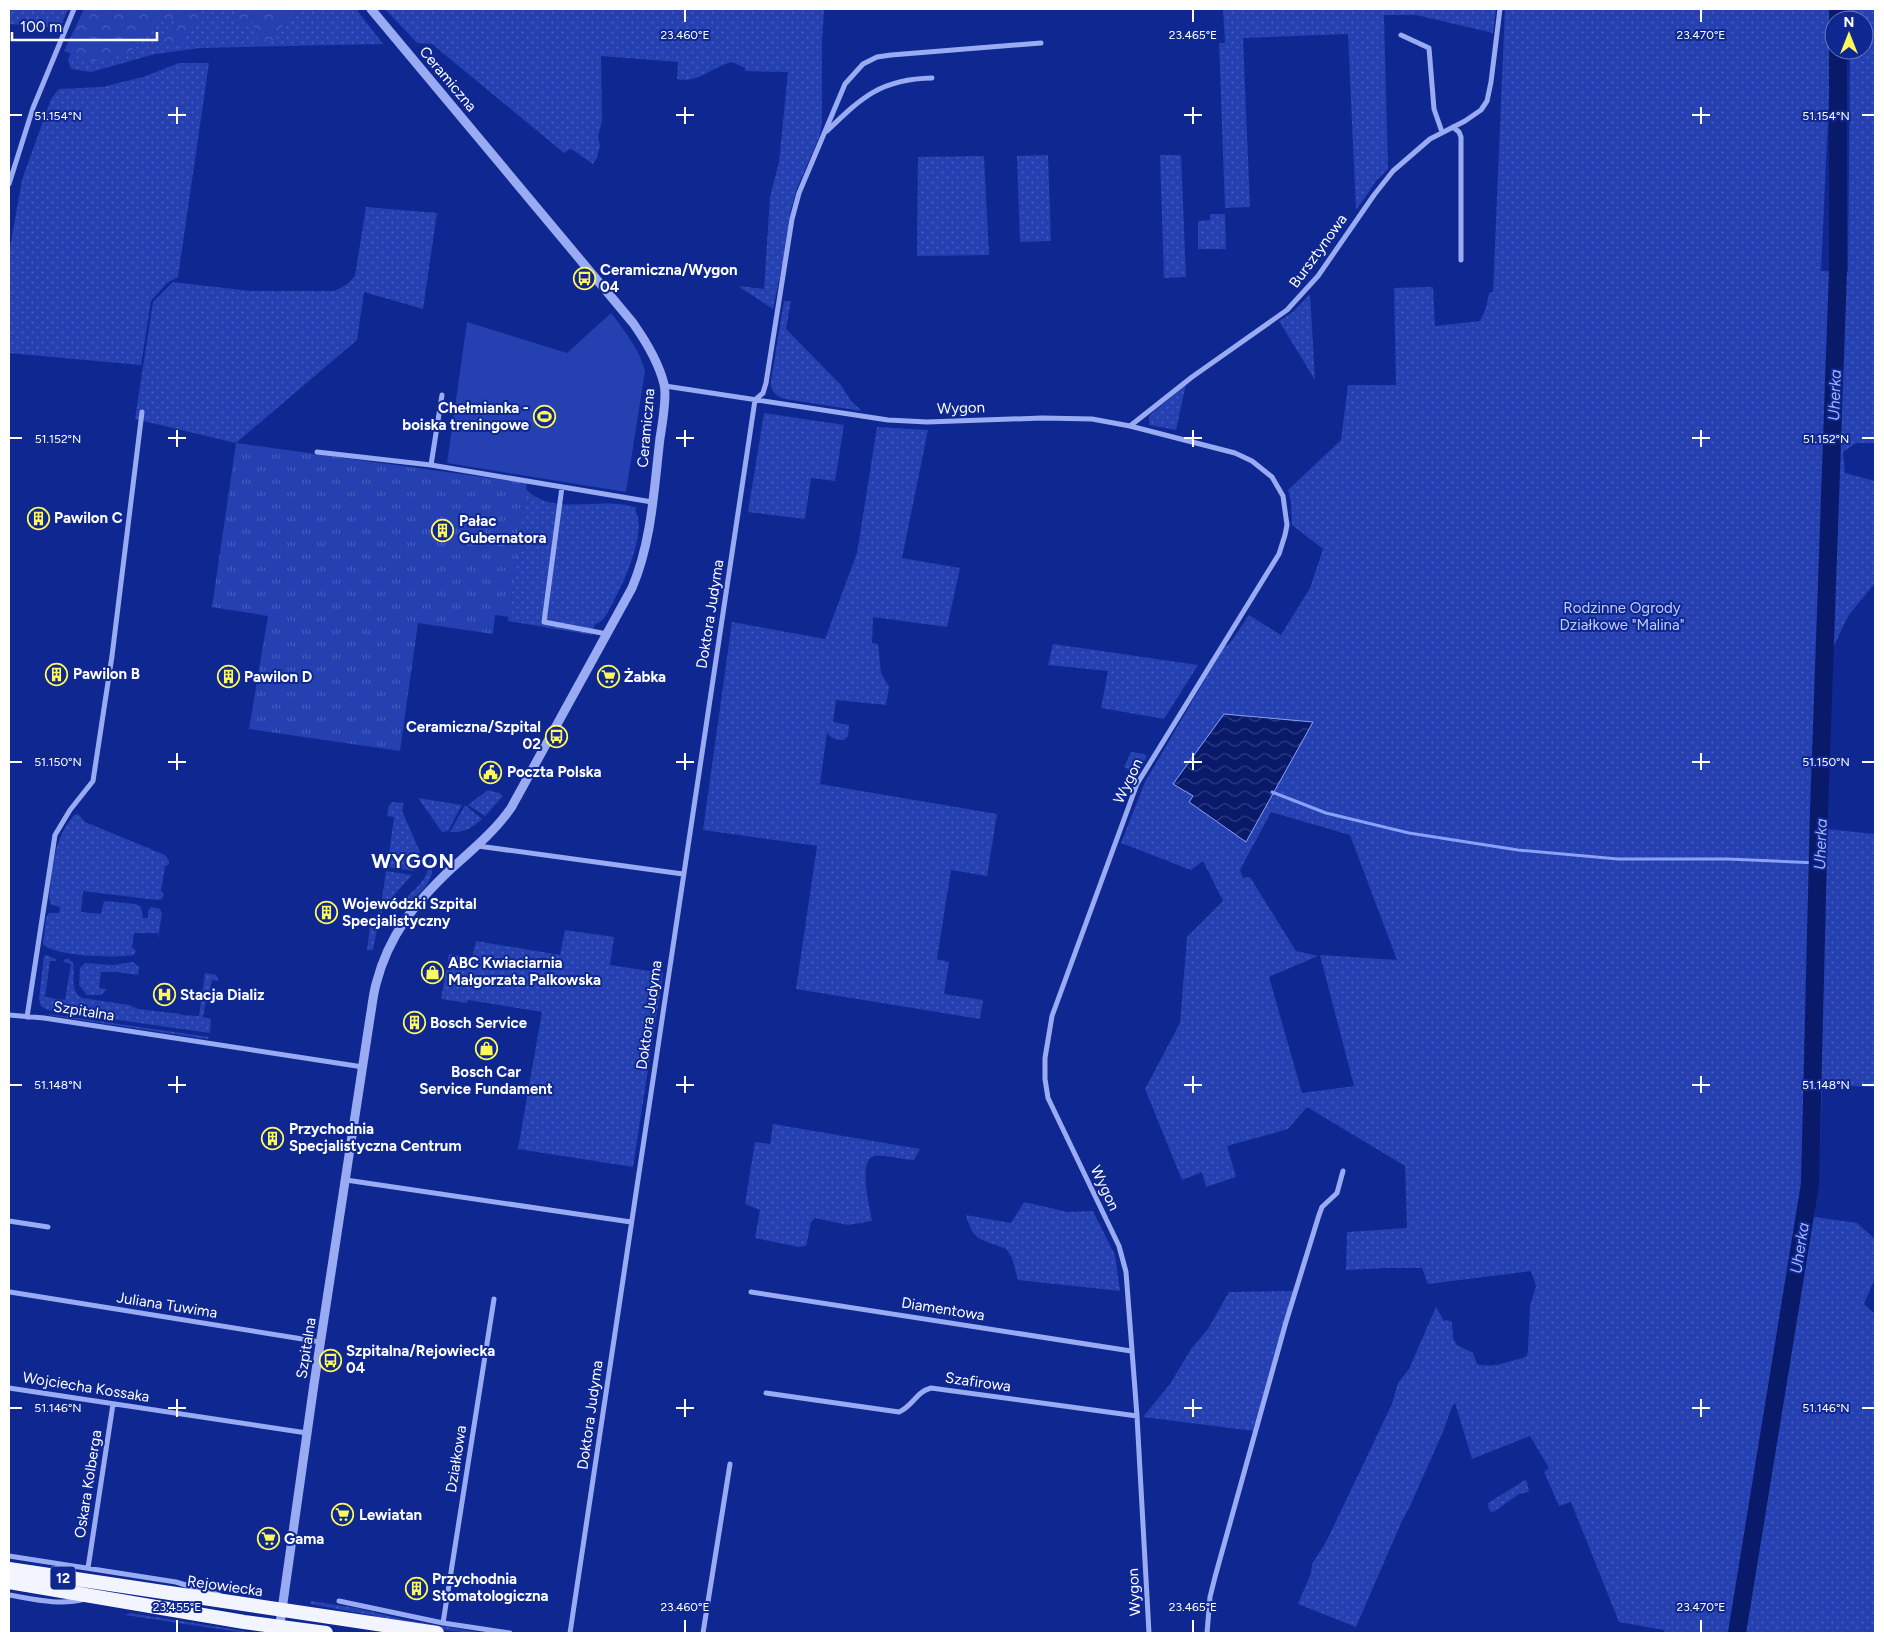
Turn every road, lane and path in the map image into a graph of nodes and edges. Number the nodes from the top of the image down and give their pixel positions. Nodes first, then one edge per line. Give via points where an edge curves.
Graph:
1 (74, 9) edge
2 (371, 9) edge
3 (1500, 9) edge
4 (1401, 35) dead end
5 (1041, 43) dead end
6 (932, 78) dead end
7 (1453, 127) junction
8 (1442, 132) junction
9 (824, 134) junction
10 (9, 184) edge
11 (1461, 260) dead end
12 (665, 386) junction
13 (442, 395) dead end
14 (755, 400) junction
15 (142, 412) dead end
16 (1130, 426) junction
17 (317, 452) dead end
18 (431, 465) junction
19 (562, 487) junction
20 (652, 502) junction
21 (606, 634) junction
22 (478, 846) junction
23 (683, 874) junction
24 (9, 1015) edge
25 (27, 1016) junction
26 (363, 1067) junction
27 (1343, 1171) dead end
28 (346, 1180) junction
29 (9, 1221) edge
30 (631, 1222) junction
31 (48, 1227) dead end
32 (10, 1292) edge
33 (751, 1292) dead end
34 (494, 1299) dead end
35 (321, 1342) junction
36 (1131, 1351) junction
37 (9, 1388) edge
38 (766, 1393) dead end
39 (113, 1404) junction
40 (1137, 1416) junction
41 (308, 1433) junction
42 (730, 1464) dead end
43 (9, 1556) edge
44 (88, 1568) junction
45 (9, 1569) edge
46 (9, 1582) edge
47 (9, 1595) edge
48 (95, 1596) junction
49 (340, 1601) dead end
50 (238, 1604) junction
51 (282, 1610) junction
52 (440, 1628) edge
53 (279, 1630) edge
54 (326, 1633) edge
55 (510, 1633) edge
56 (570, 1633) edge
57 (703, 1633) edge
58 (1149, 1633) edge
59 (1207, 1633) edge

1 - 10 street via 33,108
2 - 12 street, Ceramiczna via 632,323
3 - 7 street, Bursztynowa via 1486,105
4 - 8 street via 1429,48 1434,110
5 - 9 street via 878,57 863,64 845,84
6 - 9 street via 911,78 876,90 856,103
7 - 8 street, Bursztynowa
7 - 11 street via 1461,137
8 - 16 street, Bursztynowa via 1420,146 1386,179 1318,276 1287,310 1192,377
9 - 14 street via 799,193 792,219 766,383
12 - 14 street, Wygon
12 - 20 street, Ceramiczna
13 - 18 street
14 - 16 street, Wygon via 896,421 1064,418
14 - 23 street, Doktora Judyma
15 - 25 street via 93,781 55,835
16 - 36 street, Wygon via 1236,453 1252,461 1272,477 1279,488 1287,525 1279,554 1137,784 1052,1016 1047,1038 1045,1079 1048,1098 1123,1258
17 - 18 street
18 - 19 street
19 - 20 street
19 - 21 street via 544,622
20 - 21 street, Ceramiczna via 640,565 632,588
21 - 22 street, Ceramiczna via 510,808
22 - 23 street
22 - 26 street, Szpitalna via 431,889 400,926 376,985
23 - 30 street, Doktora Judyma
24 - 25 street, Szpitalna
25 - 26 street, Szpitalna
26 - 28 street, Szpitalna
27 - 59 street via 1337,1193 1319,1215 1290,1309 1215,1577
28 - 30 street
28 - 35 street, Szpitalna
29 - 31 street
30 - 56 street, Doktora Judyma
32 - 35 street, Juliana Tuwima
33 - 36 street, Diamentowa
34 - 52 street, Działkowa
35 - 41 street, Szpitalna
36 - 40 street, Wygon
37 - 39 street, Wojciecha Kossaka
38 - 40 street, Szafirowa via 899,1412 906,1409 918,1394 931,1388
39 - 41 street, Wojciecha Kossaka
39 - 44 street, Oskara Kolberga
40 - 58 street, Wygon
41 - 51 street, Szpitalna
42 - 57 street
43 - 44 street
44 - 50 street via 176,1582 209,1591
45 - 50 highway, Rejowiecka / 12
46 - 48 highway, Rejowiecka / 12
47 - 48 street, Rejowiecka via 59,1602
48 - 53 highway, Rejowiecka / 12
49 - 52 street
50 - 51 highway, Rejowiecka / 12
51 - 52 highway, Rejowiecka / 12
51 - 53 street, Szpitalna
52 - 55 street
53 - 54 highway, Rejowiecka / 12

